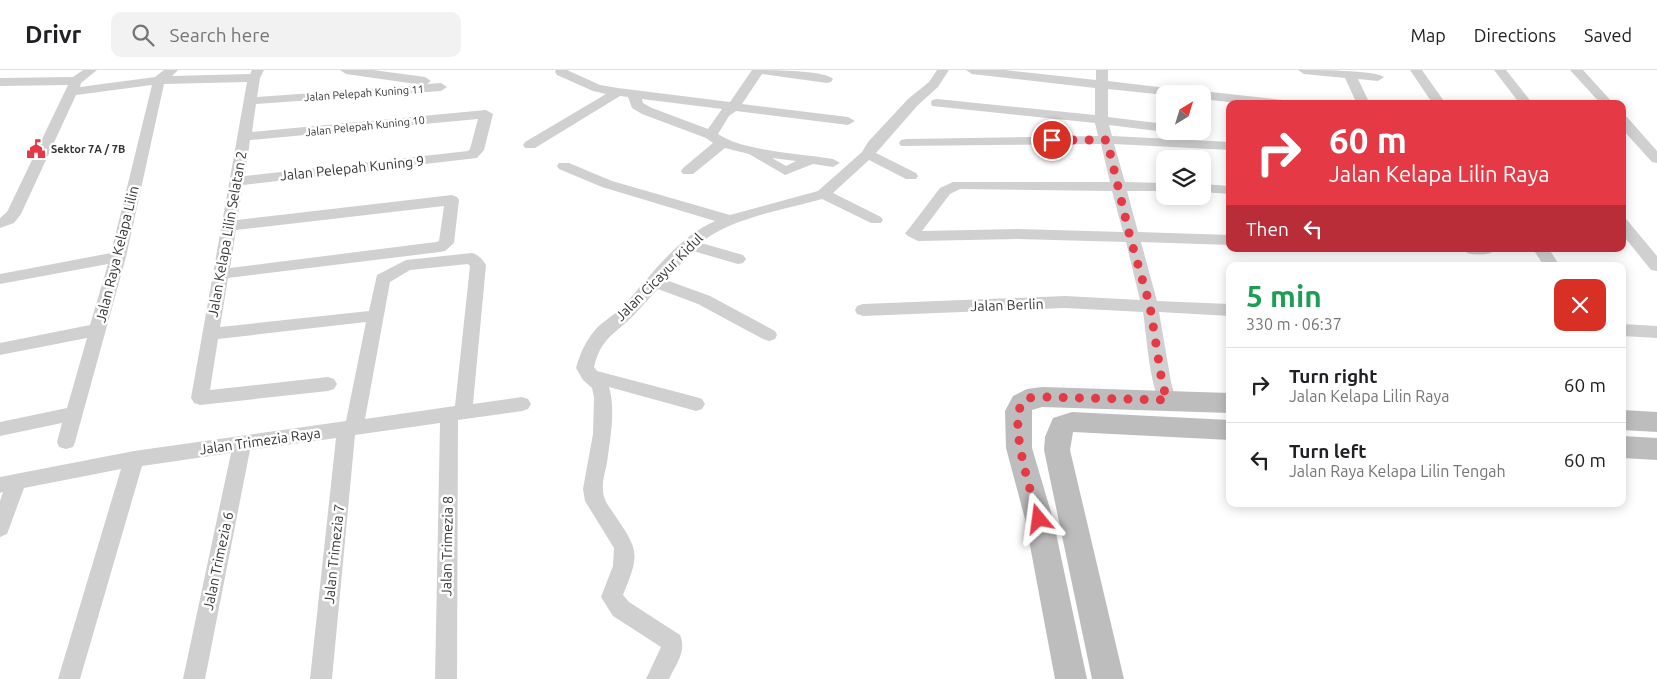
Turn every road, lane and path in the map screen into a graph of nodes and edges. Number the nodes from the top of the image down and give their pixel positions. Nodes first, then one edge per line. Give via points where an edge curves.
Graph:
1 (12, 70) edge
2 (91, 70) edge
3 (141, 70) edge
4 (346, 70) edge
5 (743, 70) edge
6 (759, 70) edge
7 (943, 70) edge
8 (972, 70) edge
9 (1102, 70) edge
10 (1304, 70) edge
11 (1416, 70) edge
12 (1500, 70) edge
13 (1576, 70) edge
14 (561, 72) dead end
15 (256, 73) edge
16 (391, 73) edge
17 (1349, 74) junction
18 (166, 75) edge
19 (1378, 77) dead end
20 (0, 78) edge
21 (827, 79) dead end
22 (0, 82) edge
23 (1103, 85) junction
24 (74, 87) junction
25 (1156, 91) edge
26 (618, 92) junction
27 (634, 94) junction
28 (1211, 96) edge
29 (1247, 100) edge
30 (1362, 100) edge
31 (1437, 100) edge
32 (1524, 100) edge
33 (1604, 100) edge
34 (250, 101) junction
35 (937, 103) dead end
36 (727, 108) junction
37 (1101, 120) junction
38 (848, 121) dead end
39 (1626, 124) edge
40 (1156, 127) edge
41 (1211, 134) edge
42 (1226, 136) edge
43 (244, 137) junction
44 (716, 139) junction
45 (1107, 140) junction
46 (906, 143) dead end
47 (530, 145) dead end
48 (1226, 146) edge
49 (868, 154) junction
50 (467, 156) joint
51 (1657, 159) edge
52 (833, 163) dead end
53 (564, 166) dead end
54 (688, 171) dead end
55 (911, 176) dead end
56 (236, 181) junction
57 (1118, 185) junction
58 (1156, 187) edge
59 (1211, 189) edge
60 (1226, 190) edge
61 (823, 194) junction
62 (730, 220) junction
63 (876, 220) dead end
64 (0, 223) edge
65 (229, 226) junction
66 (1626, 228) edge
67 (1130, 237) junction
68 (1226, 240) edge
69 (690, 245) junction
70 (118, 257) junction
71 (738, 259) dead end
72 (478, 265) joint
73 (1657, 266) edge
74 (221, 274) junction
75 (0, 279) edge
76 (656, 282) junction
77 (1150, 306) junction
78 (863, 310) dead end
79 (1226, 310) edge
80 (366, 316) dead end
81 (98, 330) junction
82 (1626, 330) edge
83 (1657, 332) edge
84 (210, 334) junction
85 (769, 335) dead end
86 (0, 350) edge
87 (589, 375) junction
88 (328, 384) dead end
89 (1167, 400) junction
90 (1226, 402) edge
91 (1022, 403) junction
92 (522, 404) dead end
93 (696, 404) dead end
94 (75, 413) junction
95 (456, 413) junction
96 (1626, 420) edge
97 (1657, 422) edge
98 (350, 428) junction
99 (0, 429) edge
100 (1226, 430) edge
101 (1059, 438) junction
102 (66, 442) dead end
103 (242, 443) junction
104 (1626, 447) edge
105 (1019, 448) junction
106 (1657, 449) edge
107 (134, 459) junction
108 (9, 483) edge
109 (0, 528) edge
110 (69, 679) edge
111 (194, 679) edge
112 (321, 679) edge
113 (446, 679) edge
114 (657, 679) edge
115 (1071, 679) edge
116 (1108, 679) edge

1 - 20 street
2 - 24 street
3 - 18 street
4 - 16 street, Jalan Pelepah Kuning 11
5 - 36 street
6 - 21 street
6 - 36 street
7 - 49 street, Jalan Cicayur Kidul via 934,84 873,145
8 - 23 street
9 - 23 street
10 - 17 street
11 - 31 street
12 - 32 street
13 - 33 street
14 - 26 street via 597,88
15 - 18 street
15 - 34 street, Jalan Kelapa Lilin Selatan 2
16 - 34 street, Jalan Pelepah Kuning 11 via 441,87
17 - 19 street
17 - 30 street
18 - 24 street
18 - 70 street, Jalan Raya Kelapa Lilin
22 - 24 street
23 - 25 street
23 - 37 street
24 - 64 street via 14,214
26 - 27 street
26 - 47 street
27 - 36 street
27 - 44 street via 637,105 647,111
28 - 29 street
34 - 43 street, Jalan Kelapa Lilin Selatan 2
35 - 37 street
36 - 38 street
36 - 44 street
37 - 40 street
37 - 45 street
39 - 51 street
41 - 42 street
43 - 50 street, Jalan Pelepah Kuning 10 via 486,114 477,150
43 - 56 street, Jalan Kelapa Lilin Selatan 2
44 - 52 street via 749,150 785,171 813,159
44 - 54 street
45 - 46 street
45 - 48 street
45 - 57 street
49 - 55 street
49 - 61 street, Jalan Cicayur Kidul
50 - 56 street, Jalan Pelepah Kuning 9
53 - 62 street via 607,184
56 - 65 street, Jalan Kelapa Lilin Selatan 2
57 - 58 street
57 - 67 street
57 - 67 street via 958,185 945,191 913,233 918,236
59 - 60 street
61 - 62 street, Jalan Cicayur Kidul
61 - 63 street
62 - 69 street, Jalan Cicayur Kidul via 705,231
65 - 74 street, Jalan Kelapa Lilin Selatan 2
65 - 74 street via 452,200 446,243 440,247
66 - 73 street
67 - 68 street
67 - 77 street
69 - 71 street
69 - 76 street, Jalan Cicayur Kidul
70 - 75 street
70 - 81 street, Jalan Raya Kelapa Lilin
72 - 95 street, Jalan Trimezia 8
72 - 98 street, Jalan Trimezia 7 via 472,258 406,265 383,279
74 - 84 street, Jalan Kelapa Lilin Selatan 2
76 - 85 street via 704,300
76 - 87 street, Jalan Cicayur Kidul via 601,334 589,353 585,368
77 - 78 street, Jalan Berlin via 1065,302
77 - 79 street, Jalan Berlin
77 - 89 street
80 - 84 street
81 - 86 street
81 - 94 street, Jalan Raya Kelapa Lilin
82 - 83 street
84 - 88 street, Jalan Kelapa Lilin Selatan 2 via 200,398
87 - 93 street
87 - 114 street via 600,386 604,397 593,489 595,501 625,552 612,598 621,609 672,642 673,647
89 - 90 street
89 - 91 street via 1042,397 1027,398
91 - 101 street
91 - 105 street via 1018,411
92 - 95 street, Jalan Trimezia Raya
94 - 99 street
94 - 102 street, Jalan Raya Kelapa Lilin
95 - 98 street, Jalan Trimezia Raya
95 - 113 street, Jalan Trimezia 8
96 - 97 street
98 - 103 street, Jalan Trimezia Raya
98 - 112 street, Jalan Trimezia 7
100 - 101 street via 1072,422
101 - 105 street via 1025,443
101 - 116 street
103 - 107 street, Jalan Trimezia Raya
103 - 111 street, Jalan Trimezia 6
104 - 106 street
105 - 115 street via 1039,519
107 - 108 street, Jalan Trimezia Raya
107 - 110 street
108 - 109 street

